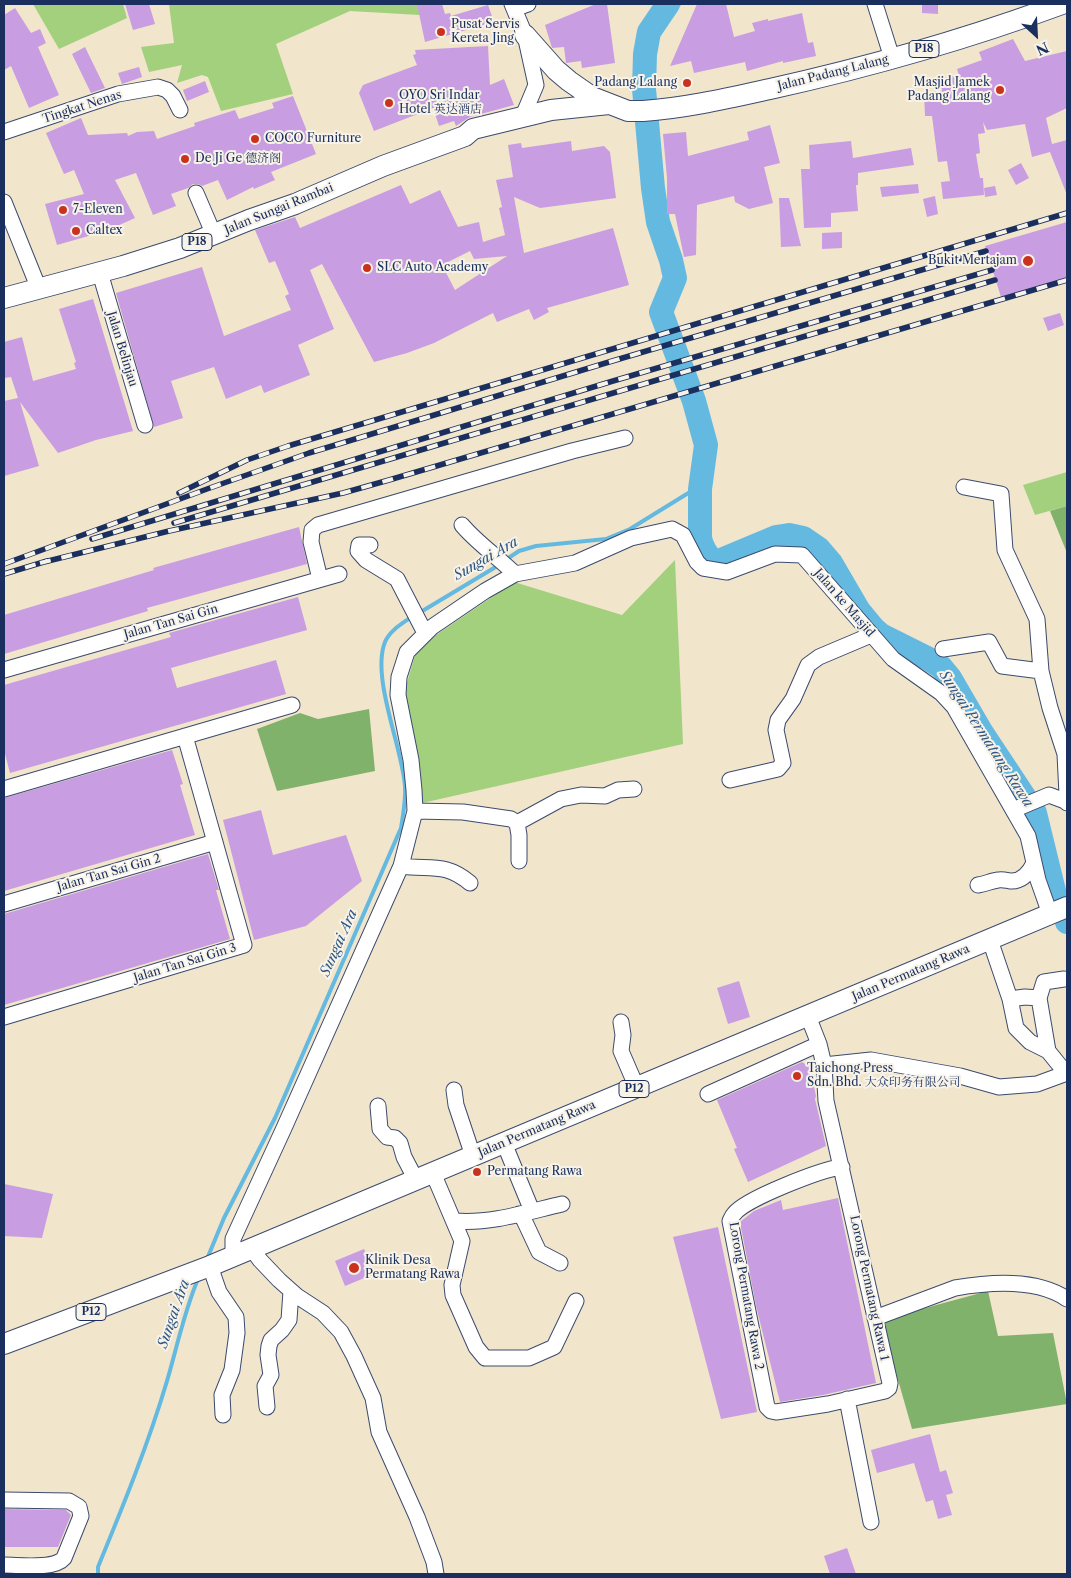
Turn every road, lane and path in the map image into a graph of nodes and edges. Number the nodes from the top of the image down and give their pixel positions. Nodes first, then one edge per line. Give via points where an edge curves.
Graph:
1 (528, 4) edge
2 (875, 4) edge
3 (1062, 4) edge
4 (513, 6) edge
5 (525, 35) junction
6 (892, 58) junction
7 (623, 109) junction
8 (180, 110) dead end
9 (523, 116) junction
10 (551, 122) joint
11 (4, 132) edge
12 (465, 136) junction
13 (196, 193) dead end
14 (4, 202) edge
15 (214, 235) junction
16 (100, 273) junction
17 (39, 289) junction
18 (4, 298) edge
19 (145, 425) dead end
20 (625, 438) dead end
21 (964, 487) dead end
22 (462, 525) dead end
23 (370, 545) dead end
24 (512, 571) junction
25 (339, 574) dead end
26 (320, 579) junction
27 (424, 631) junction
28 (871, 635) junction
29 (943, 649) dead end
30 (4, 670) edge
31 (1041, 671) junction
32 (292, 705) dead end
33 (185, 736) junction
34 (730, 780) dead end
35 (5, 784) edge
36 (634, 789) dead end
37 (1066, 802) edge
38 (1017, 810) junction
39 (415, 811) junction
40 (517, 823) junction
41 (215, 842) junction
42 (519, 860) dead end
43 (1034, 863) junction
44 (401, 866) junction
45 (470, 883) dead end
46 (978, 885) dead end
47 (4, 904) edge
48 (1060, 910) edge
49 (990, 940) junction
50 (1064, 980) dead end
51 (1010, 998) junction
52 (1039, 998) junction
53 (808, 1016) junction
54 (4, 1017) edge
55 (621, 1022) dead end
56 (819, 1044) junction
57 (1048, 1051) junction
58 (824, 1065) junction
59 (1066, 1073) edge
60 (637, 1088) junction
61 (454, 1090) dead end
62 (708, 1094) dead end
63 (378, 1106) dead end
64 (504, 1143) junction
65 (473, 1156) junction
66 (842, 1167) junction
67 (424, 1176) junction
68 (562, 1204) dead end
69 (526, 1212) junction
70 (454, 1221) junction
71 (252, 1249) junction
72 (233, 1257) junction
73 (560, 1263) dead end
74 (210, 1266) junction
75 (291, 1291) junction
76 (1065, 1294) edge
77 (576, 1301) dead end
78 (875, 1318) junction
79 (4, 1344) edge
80 (848, 1399) junction
81 (268, 1408) dead end
82 (223, 1415) dead end
83 (4, 1500) edge
84 (871, 1522) dead end
85 (4, 1565) edge
86 (436, 1574) edge

1 - 4 street
2 - 6 street
3 - 6 main road, Jalan Padang Lalang / P18
4 - 5 street
5 - 7 main road via 569,81 592,97
5 - 9 street via 536,85
6 - 7 main road, Jalan Padang Lalang / P18 via 741,95 658,110
7 - 9 main road, Jalan Sungai Rambai / P18 via 552,110
7 - 10 main road, Jalan Padang Lalang / P18 via 616,116
8 - 11 street, Tingkat Nenas via 173,96 158,86 118,94
9 - 12 main road, Jalan Sungai Rambai / P18 via 473,129
10 - 12 main road, Jalan Sungai Rambai / P18 via 474,140
12 - 15 main road, Jalan Sungai Rambai / P18
13 - 15 street
14 - 17 street
15 - 16 main road, Jalan Sungai Rambai / P18
16 - 17 main road, Jalan Sungai Rambai / P18
16 - 19 street, Jalan Belinjau
17 - 18 main road, Jalan Sungai Rambai / P18
20 - 26 street via 318,525 312,530 311,542
21 - 31 street via 1001,494 1005,550 1037,619
22 - 24 street
23 - 27 street via 359,544 358,551 366,560 397,579
24 - 27 street, Jalan ke Masjid
24 - 28 street, Jalan ke Masjid via 575,563 632,538 672,529 683,536 703,568 727,572 775,554 802,555
25 - 26 street, Jalan Tan Sai Gin
26 - 30 street, Jalan Tan Sai Gin
27 - 39 street, Jalan ke Masjid via 407,652 399,677 398,695 411,760
28 - 34 street via 808,665 794,699 778,720 776,730 783,763 780,767
28 - 38 street, Jalan ke Masjid via 892,659 941,693 954,707
29 - 31 street via 989,642 1002,666
31 - 37 street via 1065,754
32 - 33 street
33 - 35 street
33 - 41 street, Jalan Tan Sai Gin 3
36 - 40 street via 618,790 604,796 581,795 561,799
37 - 38 street via 1048,795
38 - 43 street, Jalan ke Masjid via 1028,836
39 - 40 street via 463,812 511,819
39 - 44 street, Jalan ke Masjid
40 - 42 street
41 - 47 street, Jalan Tan Sai Gin 2
41 - 54 street, Jalan Tan Sai Gin 3 via 244,945
43 - 46 street via 1024,877
43 - 48 street, Jalan ke Masjid
44 - 45 street via 451,870
44 - 72 street, Jalan ke Masjid via 232,1239
48 - 49 main road, Jalan Permatang Rawa / P12
49 - 51 street
49 - 53 main road, Jalan Permatang Rawa / P12
50 - 52 street via 1044,982
51 - 52 street
51 - 57 street via 1016,1028 1030,1042
52 - 57 street
53 - 56 street, Lorong Permatang Rawa 1
53 - 60 main road, Jalan Permatang Rawa / P12
55 - 60 street via 621,1051
56 - 58 street, Lorong Permatang Rawa 1
56 - 62 street
57 - 59 street
58 - 59 street via 871,1060 960,1076 999,1087 1037,1084
58 - 66 street, Lorong Permatang Rawa 1 via 826,1101
60 - 64 main road, Jalan Permatang Rawa / P12
61 - 65 street
63 - 67 street via 380,1129 387,1137 400,1143 404,1157
64 - 65 main road, Jalan Permatang Rawa / P12
64 - 69 street
65 - 67 main road, Jalan Permatang Rawa / P12
66 - 78 street, Lorong Permatang Rawa 1
66 - 80 street, Lorong Permatang Rawa 2 via 805,1177 744,1206 730,1221 767,1408 776,1412
67 - 70 street
67 - 71 main road, Jalan Permatang Rawa / P12
68 - 69 street
69 - 70 street via 472,1222
69 - 73 street via 524,1220 540,1252
70 - 77 street via 462,1241 452,1285 453,1295 484,1358 529,1358 554,1347
71 - 72 main road, Jalan Permatang Rawa / P12
71 - 75 street
72 - 74 main road, Jalan Permatang Rawa / P12
74 - 79 main road, Jalan Permatang Rawa / P12
74 - 82 street via 219,1292 236,1317 232,1370 222,1395
75 - 81 street via 289,1320 269,1346 271,1374 265,1383
75 - 86 street via 323,1313 341,1332 354,1356 373,1398 379,1432 417,1517
76 - 78 street via 1011,1282 966,1286
78 - 80 street, Lorong Permatang Rawa 1 via 889,1388
80 - 84 street
83 - 85 street via 69,1501 79,1507 82,1516 61,1562

